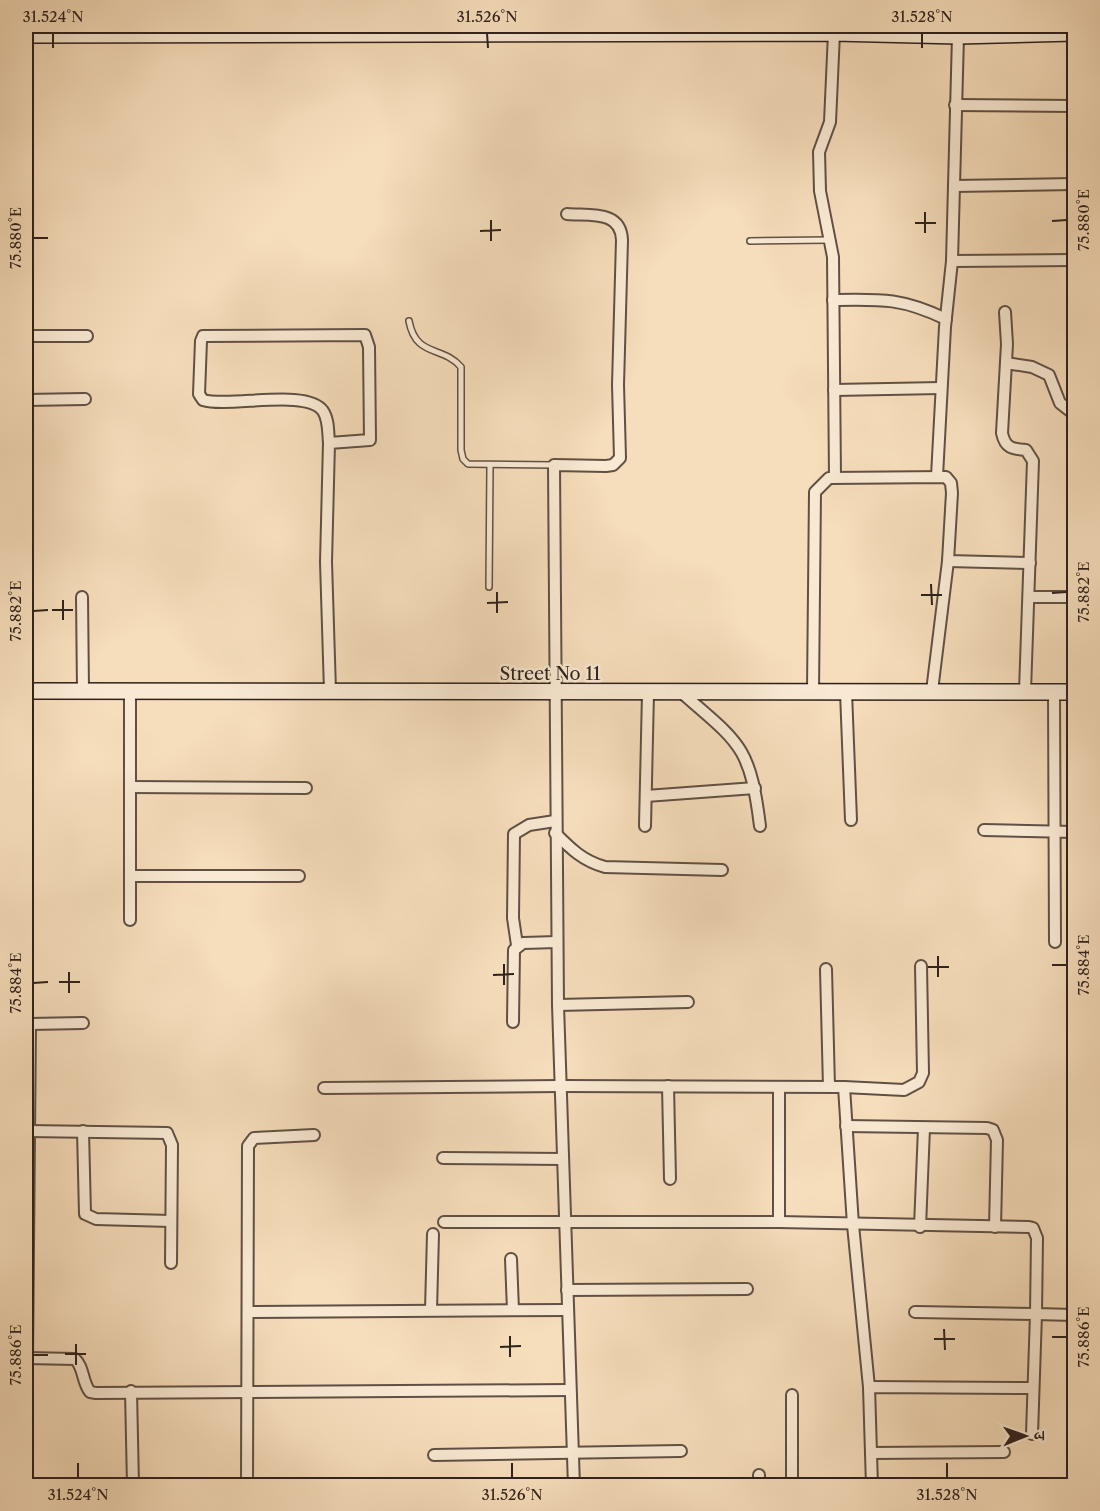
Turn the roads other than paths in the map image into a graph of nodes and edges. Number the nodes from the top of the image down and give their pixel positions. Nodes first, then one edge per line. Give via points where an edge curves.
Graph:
1 (416, 30) edge
2 (674, 30) edge
3 (834, 33) junction
4 (1074, 33) edge
5 (26, 35) edge
6 (958, 36) junction
7 (955, 105) junction
8 (1074, 106) edge
9 (1074, 184) edge
10 (954, 186) junction
11 (567, 214) dead end
12 (831, 240) junction
13 (750, 241) dead end
14 (1074, 260) edge
15 (952, 261) junction
16 (833, 300) junction
17 (1005, 312) dead end
18 (946, 319) junction
19 (409, 321) dead end
20 (26, 336) edge
21 (87, 336) dead end
22 (1006, 363) junction
23 (941, 388) junction
24 (834, 390) junction
25 (85, 399) dead end
26 (26, 400) edge
27 (1074, 414) edge
28 (329, 443) junction
29 (554, 465) junction
30 (490, 466) junction
31 (937, 476) junction
32 (835, 478) junction
33 (948, 561) junction
34 (1030, 563) junction
35 (489, 587) dead end
36 (82, 597) dead end
37 (1029, 597) junction
38 (1074, 597) edge
39 (83, 690) junction
40 (130, 690) junction
41 (26, 691) edge
42 (330, 691) junction
43 (932, 691) junction
44 (1025, 691) junction
45 (813, 692) junction
46 (846, 692) junction
47 (1054, 692) junction
48 (1074, 692) edge
49 (648, 693) junction
50 (554, 694) junction
51 (683, 694) junction
52 (130, 788) junction
53 (306, 788) dead end
54 (755, 788) junction
55 (646, 796) junction
56 (851, 820) dead end
57 (555, 821) junction
58 (645, 826) dead end
59 (760, 826) dead end
60 (984, 830) dead end
61 (1056, 832) junction
62 (1074, 832) edge
63 (555, 834) junction
64 (722, 870) dead end
65 (130, 876) junction
66 (299, 876) dead end
67 (130, 920) dead end
68 (557, 942) junction
69 (1055, 942) dead end
70 (517, 945) junction
71 (921, 966) dead end
72 (826, 969) dead end
73 (688, 1002) dead end
74 (558, 1005) junction
75 (513, 1022) dead end
76 (83, 1023) dead end
77 (28, 1024) edge
78 (560, 1086) junction
79 (668, 1086) junction
80 (779, 1087) junction
81 (829, 1087) junction
82 (844, 1087) junction
83 (324, 1088) dead end
84 (846, 1126) junction
85 (924, 1128) junction
86 (28, 1131) junction
87 (82, 1131) junction
88 (314, 1135) dead end
89 (443, 1158) dead end
90 (561, 1158) junction
91 (670, 1179) dead end
92 (171, 1221) junction
93 (444, 1222) dead end
94 (565, 1222) junction
95 (779, 1222) junction
96 (853, 1226) junction
97 (920, 1227) junction
98 (995, 1227) junction
99 (433, 1234) dead end
100 (512, 1259) dead end
101 (171, 1263) dead end
102 (747, 1288) dead end
103 (567, 1290) junction
104 (431, 1310) junction
105 (513, 1310) junction
106 (567, 1310) junction
107 (248, 1312) junction
108 (915, 1312) dead end
109 (1036, 1314) junction
110 (1074, 1315) edge
111 (26, 1358) edge
112 (869, 1388) junction
113 (1033, 1388) junction
114 (569, 1390) junction
115 (130, 1391) junction
116 (246, 1391) junction
117 (792, 1395) dead end
118 (1032, 1434) dead end
119 (681, 1451) dead end
120 (1004, 1452) dead end
121 (871, 1453) junction
122 (572, 1454) junction
123 (434, 1455) dead end
124 (133, 1485) edge
125 (247, 1485) edge
126 (574, 1485) edge
127 (792, 1485) edge
128 (872, 1485) edge

1 - 2 street
1 - 5 street
2 - 3 street
3 - 6 street
3 - 12 street via 830,122 819,152 820,191
4 - 6 street
6 - 7 street
7 - 8 street
7 - 10 street
9 - 10 street
10 - 15 street
11 - 29 street via 609,218 622,229 618,385 621,450 613,465
12 - 13 lane
12 - 16 street
14 - 15 street
15 - 18 street
16 - 18 street via 889,298
16 - 24 street
17 - 22 street
18 - 23 street
19 - 30 lane via 416,342 461,367 463,459 468,464
20 - 21 street
22 - 27 street via 1049,375 1060,403
22 - 34 street via 1003,440 1011,449 1026,450 1033,461
23 - 24 street
23 - 31 street
24 - 32 street
25 - 26 street
28 - 28 street via 370,440 369,347 365,335 203,336 199,394 202,400 298,400 314,404 323,411
28 - 42 street via 326,572
29 - 30 lane
29 - 50 street
30 - 35 lane
31 - 32 street
31 - 33 street via 946,477 951,483
32 - 45 street via 820,484 815,492
33 - 34 street
33 - 43 street
34 - 37 street
36 - 39 street
37 - 38 street
37 - 44 street
39 - 40 street, Street No 11
39 - 41 street, Street No 11
40 - 42 street, Street No 11
40 - 52 street
42 - 50 street, Street No 11
43 - 44 street, Street No 11
43 - 46 street, Street No 11
44 - 47 street, Street No 11
45 - 46 street, Street No 11
45 - 51 street, Street No 11
46 - 56 street
47 - 48 street, Street No 11
47 - 61 street
49 - 50 street, Street No 11
49 - 51 street, Street No 11
49 - 55 street
50 - 57 street
51 - 54 street via 741,747
52 - 53 street
52 - 65 street
54 - 55 street
54 - 59 street
55 - 58 street
57 - 63 street
57 - 70 street via 529,825 514,834 513,918
60 - 61 street
61 - 62 street
61 - 69 street
63 - 64 street via 578,856 605,867
63 - 68 street
65 - 66 street
65 - 67 street
68 - 70 street
68 - 74 street
70 - 75 street via 513,957
71 - 82 street via 923,1073 919,1082 904,1090
72 - 81 street
73 - 74 street
74 - 78 street
76 - 77 street
77 - 86 street
78 - 79 street
78 - 83 street
78 - 90 street
79 - 80 street
79 - 91 street
80 - 81 street
80 - 95 street
81 - 82 street
82 - 84 street
84 - 85 street
84 - 96 street
85 - 97 street
85 - 98 street via 993,1130 997,1140
86 - 87 street
86 - 111 street
87 - 92 street via 85,1214 96,1220
87 - 92 street via 167,1133 172,1145
88 - 107 street via 254,1138 248,1146
89 - 90 street
90 - 94 street
92 - 101 street
93 - 94 street
94 - 95 street
94 - 103 street
95 - 96 street
96 - 97 street
96 - 112 street
97 - 98 street
98 - 109 street via 1029,1227 1036,1232
99 - 104 street
100 - 105 street
102 - 103 street
103 - 106 street
104 - 105 street
104 - 107 street
105 - 106 street
106 - 114 street
107 - 116 street
108 - 109 street
109 - 110 street
109 - 113 street
111 - 115 street via 70,1357 79,1362 90,1392
112 - 113 street
112 - 121 street
113 - 118 street
114 - 116 street
114 - 122 street
115 - 116 street
115 - 124 street
116 - 125 street
117 - 127 street
119 - 122 street
120 - 121 street
121 - 128 street
122 - 123 street
122 - 126 street

